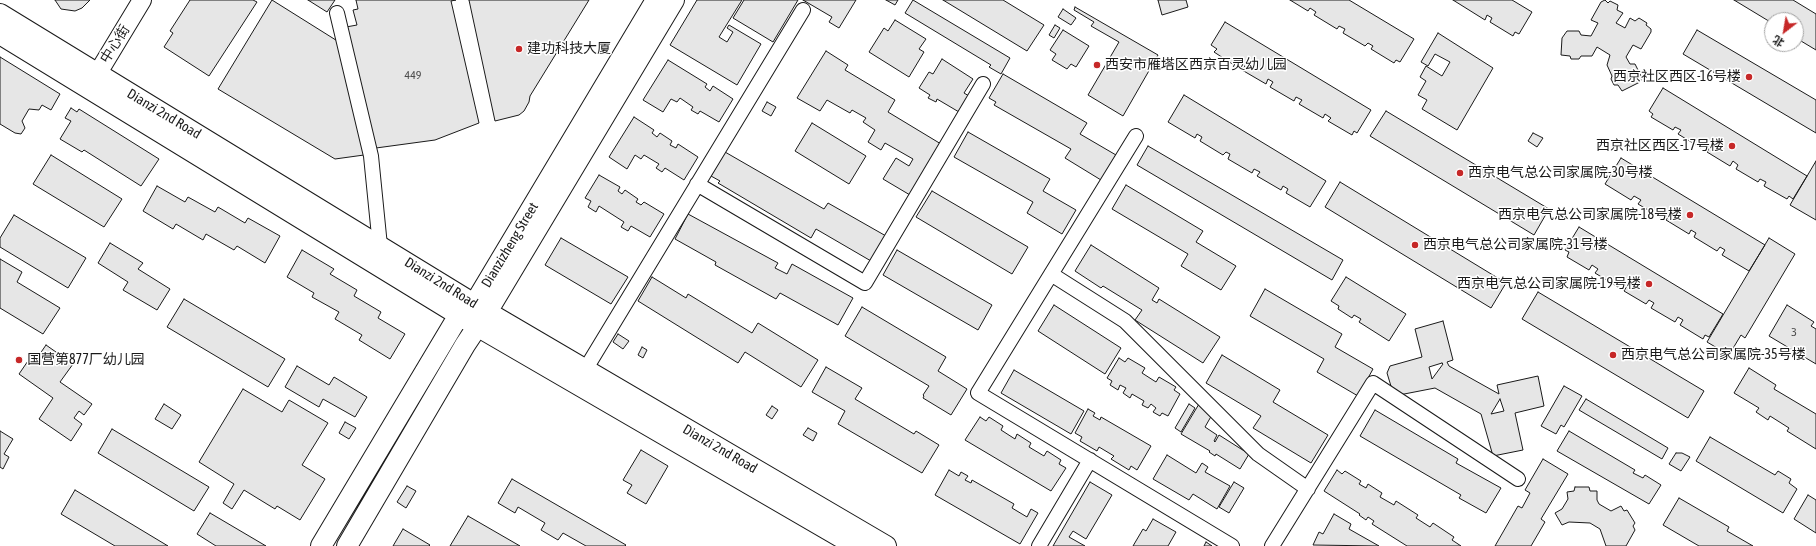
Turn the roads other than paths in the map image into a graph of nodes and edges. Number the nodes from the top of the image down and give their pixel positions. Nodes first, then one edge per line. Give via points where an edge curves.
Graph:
1 (142, 0) edge
2 (656, 0) edge
3 (674, 0) edge
4 (803, 10) dead end
5 (337, 13) dead end
6 (0, 14) edge
7 (0, 34) edge
8 (93, 81) junction
9 (983, 84) dead end
10 (1136, 136) dead end
11 (697, 184) junction
12 (380, 246) junction
13 (1051, 274) junction
14 (474, 314) junction
15 (585, 370) junction
16 (1090, 460) junction
17 (1518, 479) dead end
18 (1308, 489) junction
19 (321, 546) edge
20 (347, 546) edge
21 (856, 546) edge
22 (886, 546) edge
23 (1039, 546) edge
24 (1232, 546) edge
25 (1272, 546) edge

1 - 8 street, 中心街
2 - 14 main road, Dianzizheng Street
3 - 14 main road, Dianzizheng Street
4 - 11 street
5 - 12 street via 372,156
6 - 8 main road, Dianzi 2nd Road
7 - 8 main road, Dianzi 2nd Road
8 - 12 main road, Dianzi 2nd Road
8 - 14 main road, Dianzi 2nd Road
9 - 11 street via 865,283
10 - 13 street
11 - 15 street
12 - 14 main road, Dianzi 2nd Road
13 - 16 street via 978,393
13 - 18 street via 1125,321 1258,454
14 - 15 main road, Dianzi 2nd Road
14 - 19 main road, Dianzizheng Street
14 - 20 main road, Dianzizheng Street
14 - 21 main road, Dianzi 2nd Road
15 - 22 main road, Dianzi 2nd Road
16 - 23 street
16 - 24 street
17 - 18 street via 1373,383
18 - 25 street

